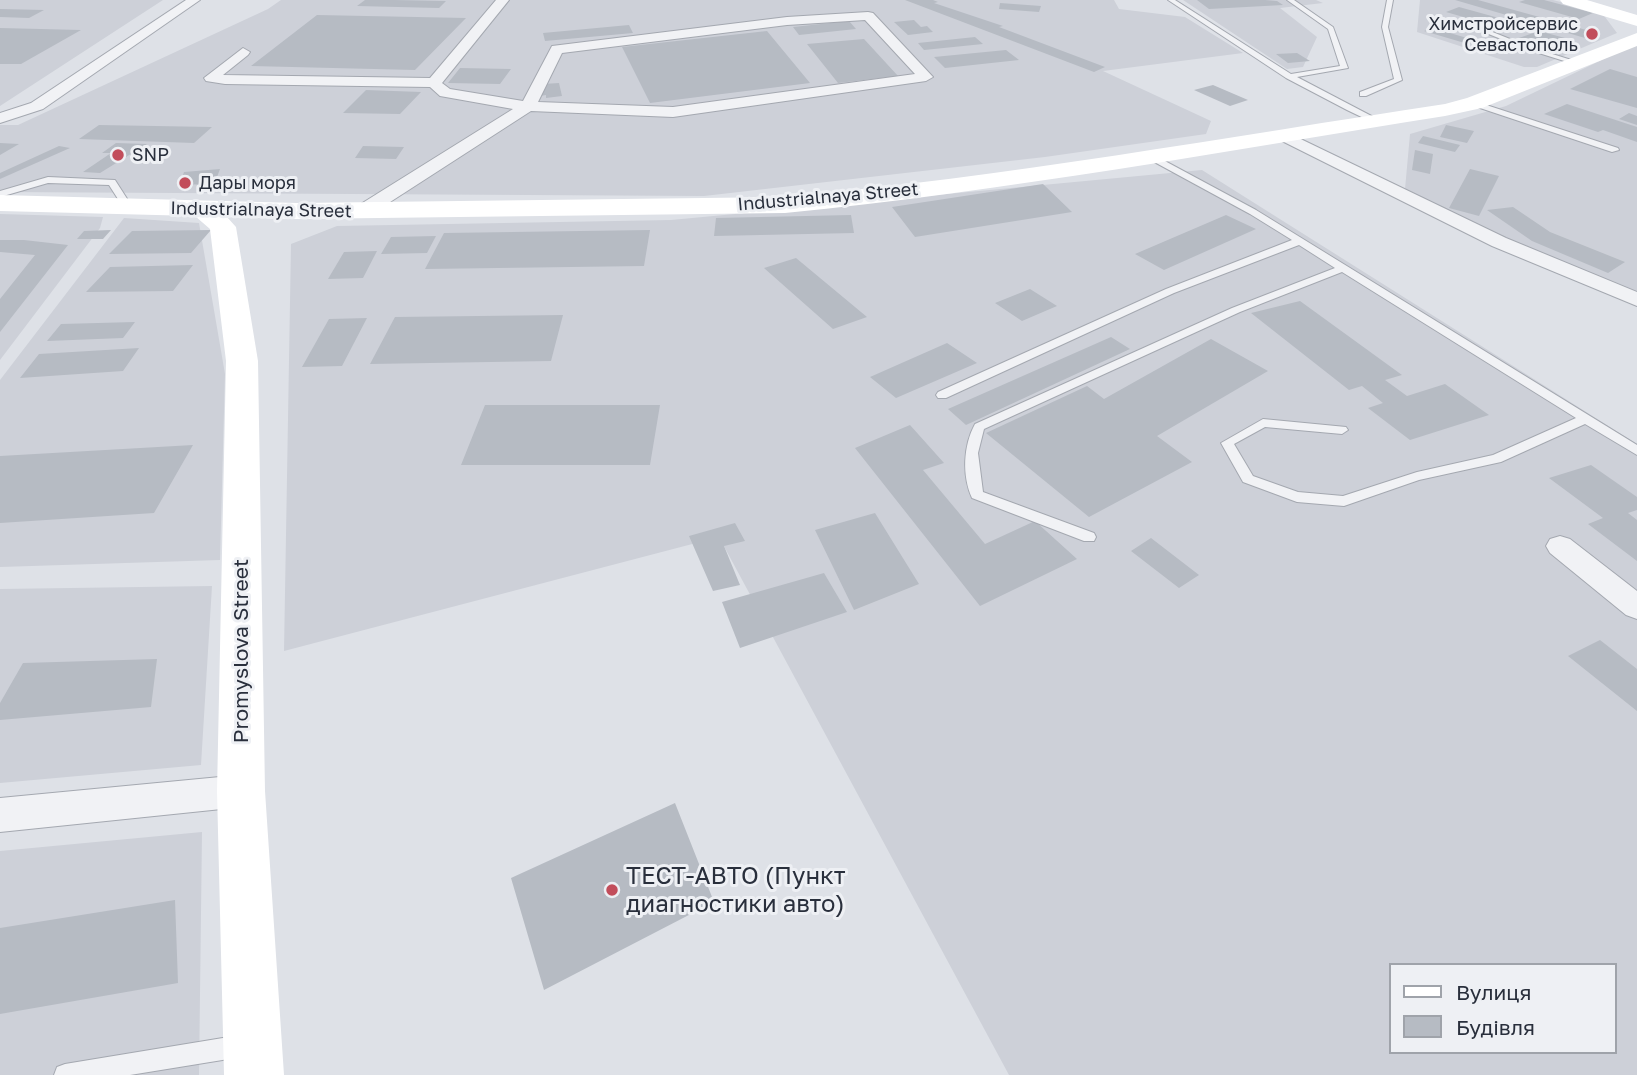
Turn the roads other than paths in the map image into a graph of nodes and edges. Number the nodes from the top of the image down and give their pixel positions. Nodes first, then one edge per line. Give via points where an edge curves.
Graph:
1 (194, 0) edge
2 (503, 0) edge
3 (1171, 0) edge
4 (1290, 0) edge
5 (1390, 0) edge
6 (1569, 0) edge
7 (1637, 21) edge
8 (1463, 22) dead end
9 (1637, 39) edge
10 (243, 52) dead end
11 (1577, 63) junction
12 (1289, 76) junction
13 (434, 83) junction
14 (1363, 94) dead end
15 (1474, 103) junction
16 (528, 106) junction
17 (0, 118) edge
18 (1377, 121) junction
19 (1284, 136) junction
20 (1615, 150) dead end
21 (1150, 156) junction
22 (0, 194) edge
23 (0, 203) edge
24 (128, 208) junction
25 (363, 211) junction
26 (214, 219) junction
27 (1299, 241) junction
28 (1343, 268) junction
29 (1637, 300) edge
30 (942, 395) dead end
31 (1586, 419) junction
32 (1342, 430) dead end
33 (1637, 451) edge
34 (1089, 537) dead end
35 (1560, 546) dead end
36 (1637, 607) edge
37 (241, 791) junction
38 (0, 815) edge
39 (254, 1060) edge
40 (65, 1075) edge

1 - 17 street via 37,106
2 - 13 street
3 - 12 lane
4 - 12 lane via 1331,28 1344,68
5 - 14 lane via 1385,27 1398,80
6 - 7 main road
8 - 11 lane
9 - 11 main road, Industrialnaya Street
10 - 13 street via 211,78
11 - 15 main road, Industrialnaya Street
12 - 18 lane
13 - 16 street via 444,93
15 - 18 main road, Industrialnaya Street
15 - 20 lane
16 - 16 street via 673,112 926,76 867,16 787,21 557,49
16 - 25 street
18 - 19 main road, Industrialnaya Street
19 - 21 main road, Industrialnaya Street
19 - 29 street via 1499,242
21 - 25 main road, Industrialnaya Street via 785,205
21 - 27 lane
22 - 24 lane via 48,180 112,182
23 - 24 main road, Industrialnaya Street
24 - 26 main road, Industrialnaya Street
25 - 26 main road, Industrialnaya Street via 297,211
26 - 37 main road, Promyslova Street via 242,361
27 - 28 lane
27 - 30 lane via 1171,291
28 - 31 lane
28 - 34 lane via 1236,310 979,427 970,463 977,495
31 - 32 lane via 1496,459 1417,475 1344,501 1297,497 1248,479 1227,443 1263,423
31 - 33 lane
35 - 36 street
37 - 38 street
37 - 39 main road, Promyslova Street
39 - 40 lane

